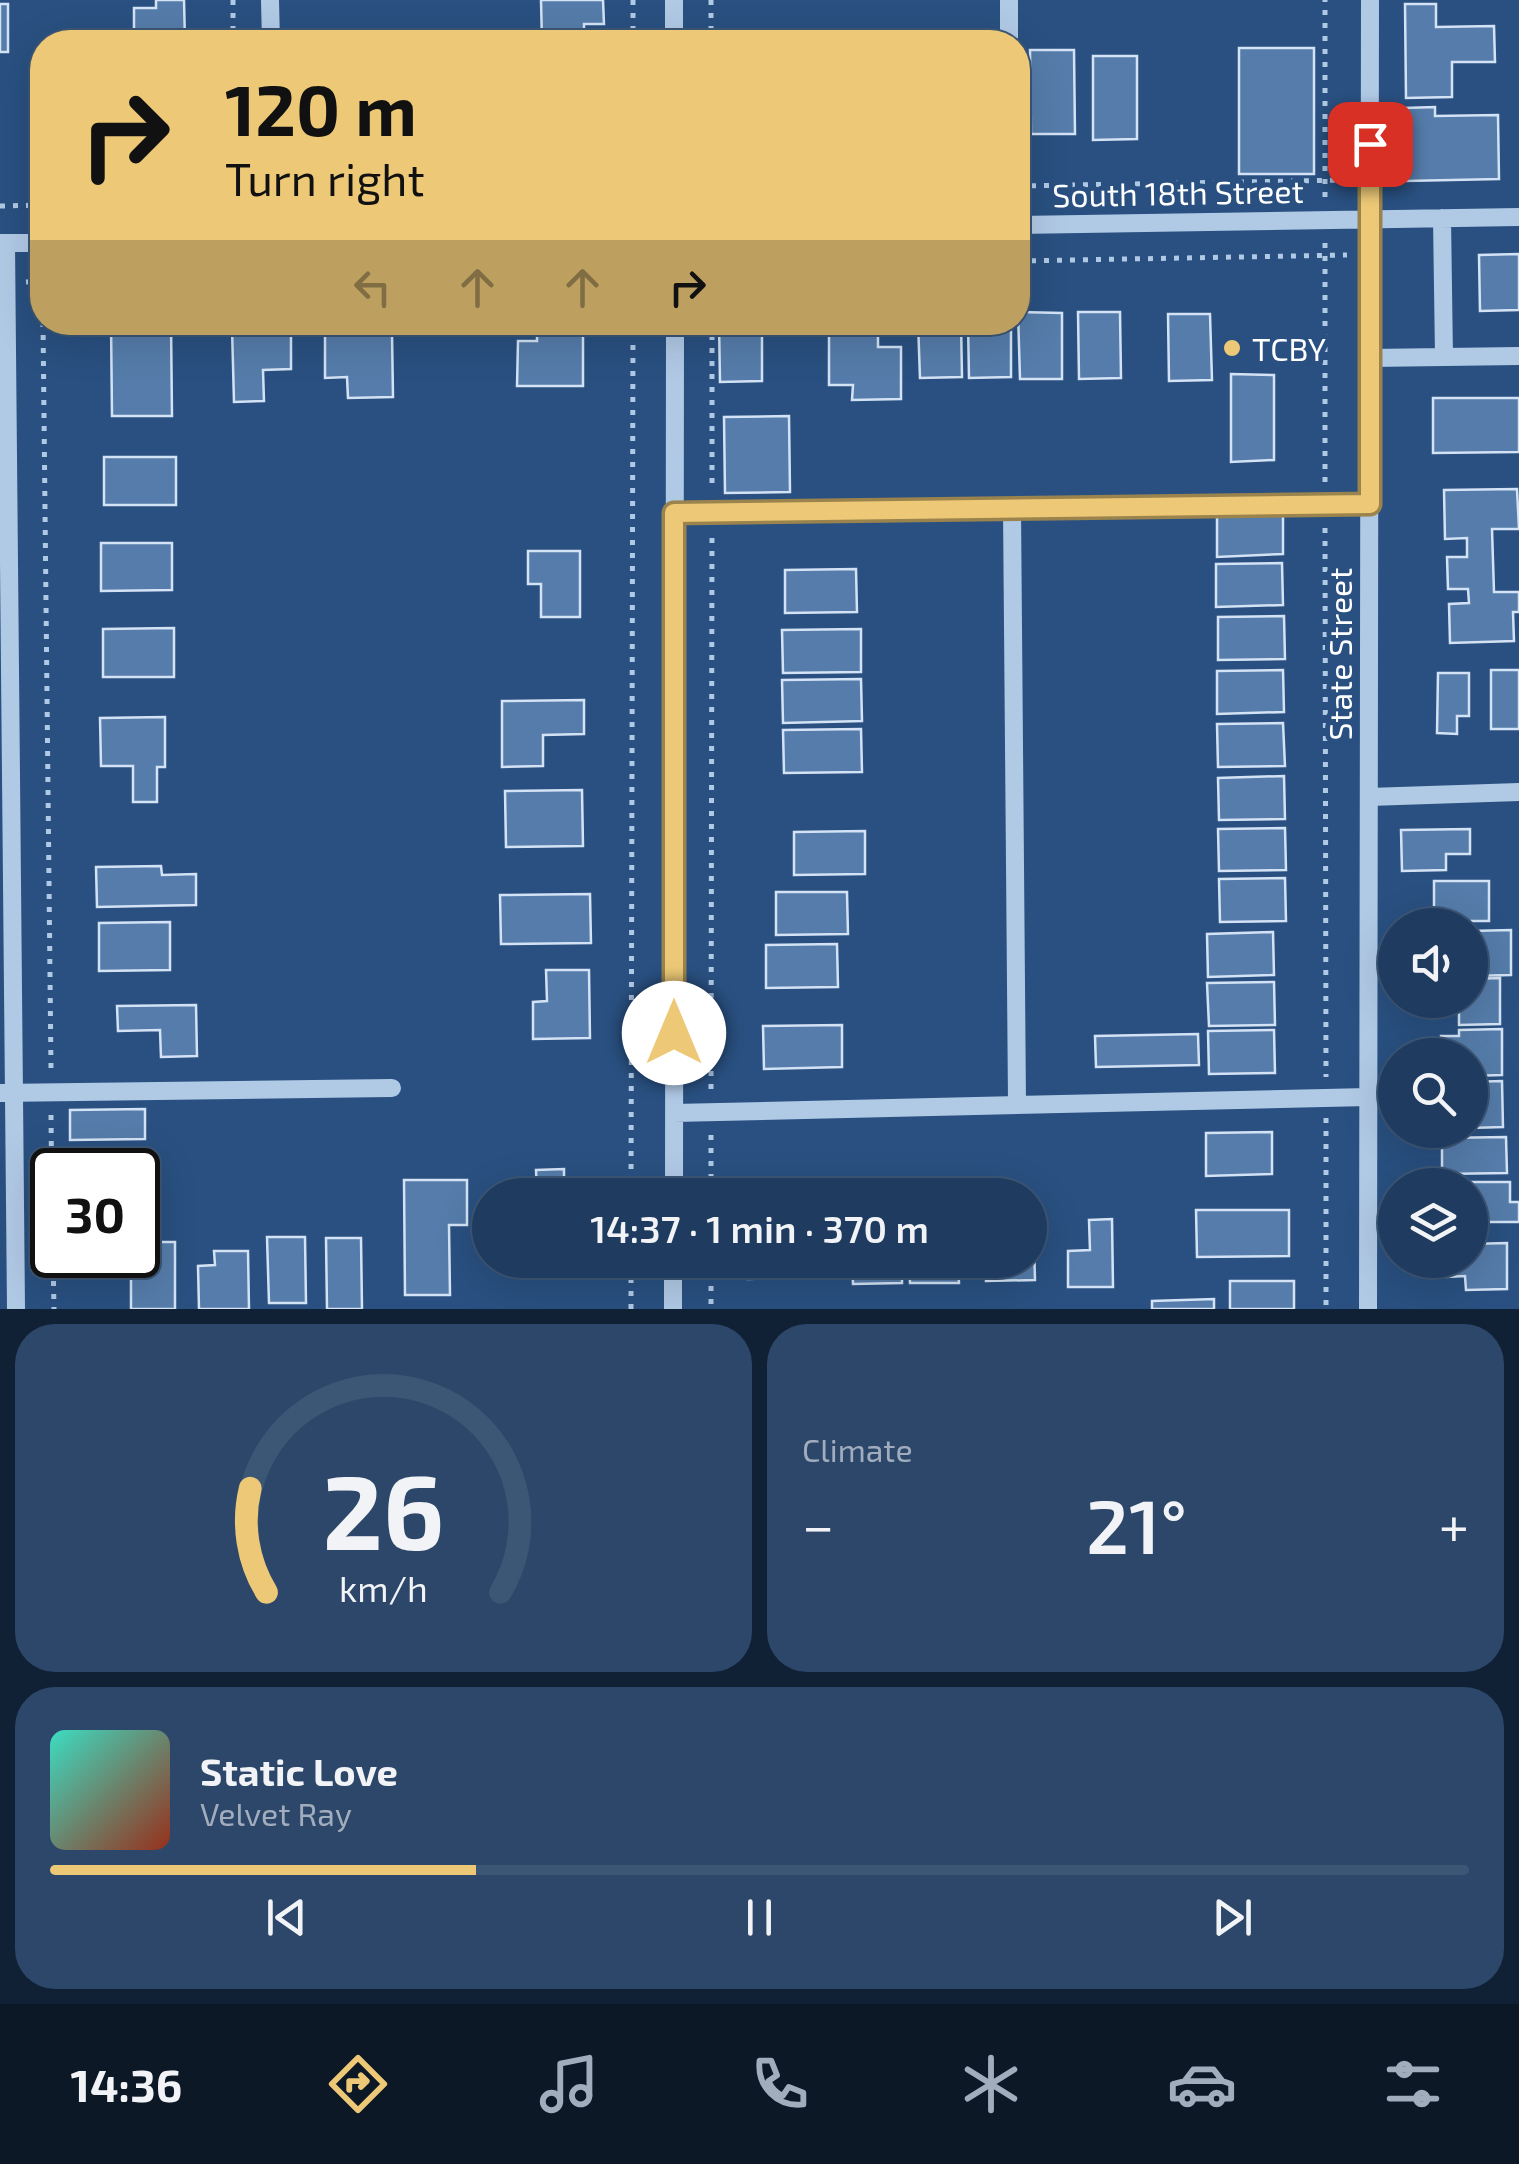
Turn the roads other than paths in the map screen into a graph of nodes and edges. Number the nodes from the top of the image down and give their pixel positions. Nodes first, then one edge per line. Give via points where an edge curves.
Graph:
1 (270, 0) edge
2 (674, 0) edge
3 (1008, 0) edge
4 (1370, 0) edge
5 (271, 30) edge
6 (674, 30) edge
7 (1008, 30) edge
8 (1519, 216) edge
9 (1442, 218) junction
10 (1370, 219) junction
11 (1030, 225) edge
12 (3, 243) edge
13 (30, 243) edge
14 (675, 335) edge
15 (1519, 356) edge
16 (1444, 357) junction
17 (1370, 358) junction
18 (1370, 504) junction
19 (1012, 508) junction
20 (674, 513) junction
21 (1519, 792) edge
22 (1369, 797) junction
23 (392, 1088) dead end
24 (8, 1092) edge
25 (1368, 1097) junction
26 (1016, 1102) junction
27 (674, 1113) junction
28 (674, 1178) edge
29 (673, 1278) edge
30 (16, 1309) edge
31 (673, 1309) edge
32 (1368, 1309) edge

1 - 5 street
2 - 6 street
3 - 7 street
4 - 10 street, State Street
8 - 9 street, South 18th Street
9 - 10 street, South 18th Street
9 - 16 street
10 - 11 street, South 18th Street
10 - 17 street, State Street
12 - 13 street
12 - 24 street
14 - 20 street
15 - 16 street
16 - 17 street
17 - 18 street, State Street
18 - 19 street
18 - 22 street, State Street
19 - 20 street
19 - 26 street
20 - 27 street
21 - 22 street
22 - 25 street, State Street
23 - 24 street
24 - 30 street
25 - 26 street
25 - 32 street, State Street
26 - 27 street
27 - 28 street
29 - 31 street

